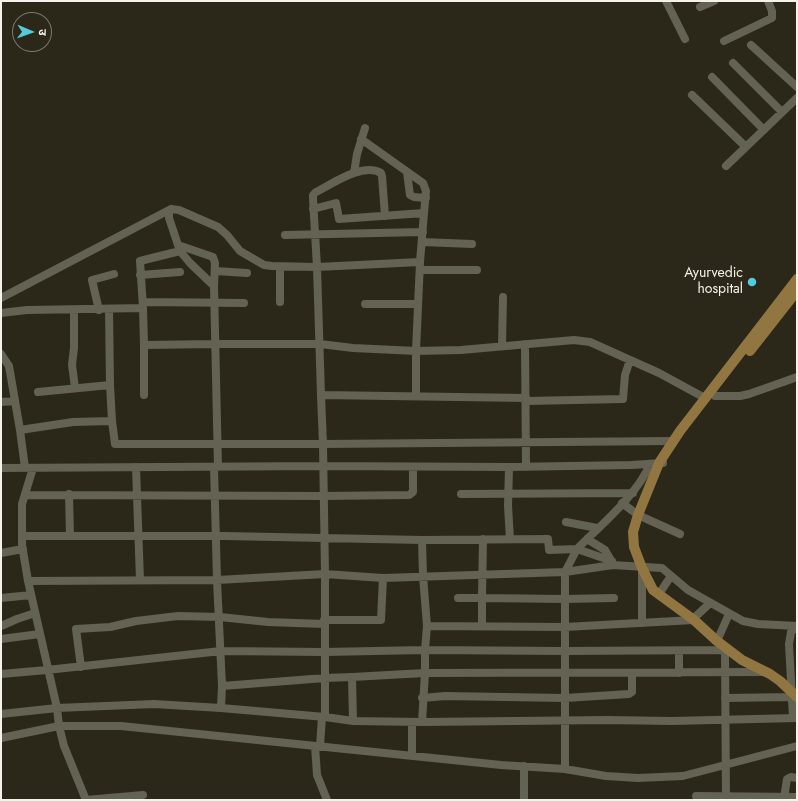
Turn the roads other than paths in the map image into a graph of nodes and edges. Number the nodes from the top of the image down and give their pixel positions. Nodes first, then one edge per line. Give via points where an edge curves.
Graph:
1 (666, 1) edge
2 (714, 1) edge
3 (768, 1) edge
4 (700, 7) dead end
5 (685, 39) dead end
6 (724, 41) dead end
7 (751, 45) dead end
8 (733, 63) dead end
9 (712, 77) dead end
10 (797, 87) edge
11 (692, 94) dead end
12 (797, 98) edge
13 (782, 112) junction
14 (364, 128) dead end
15 (764, 130) junction
16 (361, 139) junction
17 (746, 147) junction
18 (726, 166) dead end
19 (354, 172) junction
20 (407, 172) junction
21 (426, 198) junction
22 (171, 209) junction
23 (314, 209) junction
24 (424, 213) junction
25 (385, 216) junction
26 (423, 232) junction
27 (315, 234) junction
28 (285, 235) dead end
29 (422, 242) junction
30 (472, 244) dead end
31 (179, 248) junction
32 (420, 266) junction
33 (280, 267) junction
34 (317, 268) junction
35 (477, 270) dead end
36 (215, 271) junction
37 (180, 272) dead end
38 (247, 273) dead end
39 (114, 274) dead end
40 (140, 275) junction
41 (797, 279) edge
42 (214, 286) junction
43 (797, 291) edge
44 (503, 297) dead end
45 (1, 298) edge
46 (215, 302) junction
47 (280, 302) dead end
48 (244, 303) dead end
49 (365, 304) dead end
50 (418, 304) junction
51 (143, 305) junction
52 (109, 309) junction
53 (74, 310) junction
54 (99, 310) junction
55 (1, 313) edge
56 (215, 344) junction
57 (320, 344) junction
58 (525, 344) junction
59 (144, 345) junction
60 (502, 346) junction
61 (416, 351) junction
62 (1, 354) edge
63 (630, 360) junction
64 (797, 377) edge
65 (110, 385) junction
66 (75, 388) junction
67 (38, 392) dead end
68 (144, 395) dead end
69 (321, 395) junction
70 (416, 396) junction
71 (710, 397) junction
72 (526, 399) junction
73 (15, 400) junction
74 (1, 402) edge
75 (112, 421) junction
76 (20, 430) junction
77 (673, 442) junction
78 (526, 443) junction
79 (322, 444) junction
80 (218, 445) junction
81 (657, 465) junction
82 (323, 466) junction
83 (136, 467) junction
84 (216, 467) junction
85 (413, 467) junction
86 (509, 467) junction
87 (526, 467) junction
88 (1, 468) edge
89 (29, 468) junction
90 (632, 493) junction
91 (69, 494) junction
92 (461, 494) dead end
93 (508, 494) junction
94 (25, 495) junction
95 (137, 495) junction
96 (215, 495) junction
97 (323, 496) junction
98 (622, 503) junction
99 (638, 515) junction
100 (566, 522) dead end
101 (597, 528) junction
102 (680, 534) dead end
103 (22, 536) junction
104 (70, 536) junction
105 (138, 536) junction
106 (216, 536) junction
107 (324, 538) junction
108 (483, 539) junction
109 (510, 539) junction
110 (587, 539) junction
111 (422, 540) junction
112 (23, 549) junction
113 (578, 549) junction
114 (1, 553) edge
115 (613, 563) junction
116 (642, 568) junction
117 (565, 572) junction
118 (325, 574) junction
119 (482, 574) junction
120 (422, 576) junction
121 (671, 576) junction
122 (383, 578) junction
123 (140, 580) junction
124 (217, 580) junction
125 (28, 581) junction
126 (659, 594) junction
127 (31, 595) junction
128 (1, 598) edge
129 (458, 598) dead end
130 (482, 598) junction
131 (614, 598) dead end
132 (565, 599) junction
133 (710, 603) junction
134 (35, 613) junction
135 (729, 614) junction
136 (220, 617) junction
137 (693, 620) junction
138 (324, 622) junction
139 (642, 623) junction
140 (1, 626) edge
141 (427, 626) junction
142 (482, 626) junction
143 (797, 626) edge
144 (564, 627) junction
145 (40, 634) junction
146 (1, 639) edge
147 (717, 641) junction
148 (726, 649) junction
149 (424, 650) junction
150 (221, 651) junction
151 (564, 651) junction
152 (679, 651) junction
153 (324, 652) junction
154 (81, 667) junction
155 (48, 670) junction
156 (725, 671) junction
157 (767, 672) junction
158 (425, 673) junction
159 (565, 673) junction
160 (632, 673) junction
161 (678, 673) junction
162 (1, 674) edge
163 (325, 678) junction
164 (352, 678) junction
165 (222, 686) junction
166 (794, 695) edge
167 (422, 698) junction
168 (565, 698) junction
169 (725, 698) junction
170 (57, 708) junction
171 (220, 708) junction
172 (1, 714) edge
173 (324, 717) junction
174 (795, 718) edge
175 (353, 720) junction
176 (565, 720) junction
177 (725, 720) junction
178 (412, 722) junction
179 (422, 722) junction
180 (59, 726) junction
181 (1, 738) edge
182 (318, 746) junction
183 (797, 746) edge
184 (412, 756) junction
185 (725, 765) junction
186 (524, 766) junction
187 (565, 769) junction
188 (797, 778) edge
189 (143, 794) dead end
190 (696, 796) dead end
191 (797, 797) edge
192 (709, 798) edge
193 (726, 798) edge
194 (784, 798) junction
195 (86, 800) edge
196 (326, 800) edge
197 (524, 800) edge

1 - 5 street
2 - 4 street
3 - 6 street via 772,18
7 - 10 street
8 - 13 street
9 - 15 street
11 - 17 street
12 - 13 street
13 - 15 street
14 - 16 street
15 - 17 street
16 - 19 street
16 - 20 street
17 - 18 street
19 - 23 street via 316,192 313,199
19 - 25 street via 373,170 381,173
20 - 21 street via 426,187
20 - 21 street via 410,195
21 - 24 street
22 - 31 street via 169,218
22 - 33 street via 218,227 240,251 257,262
22 - 45 street
23 - 25 street via 336,203 339,219
23 - 27 street
24 - 25 street
24 - 26 street
26 - 27 street
26 - 29 street
27 - 28 street
27 - 34 street
29 - 30 street
29 - 32 street
31 - 36 street via 213,257
31 - 40 street via 140,261
31 - 42 street via 190,263
32 - 34 street
32 - 35 street
32 - 50 street
33 - 34 street
33 - 47 street
34 - 57 street
36 - 38 street
36 - 42 street
37 - 40 street
39 - 54 street via 92,280
40 - 51 street
41 - 71 main road
42 - 46 street
43 - 71 main road
44 - 60 street
46 - 48 street
46 - 51 street
46 - 56 street
49 - 50 street
50 - 61 street
51 - 52 street
51 - 59 street
52 - 54 street
52 - 65 street
53 - 54 street
53 - 55 street
53 - 66 street via 72,365
56 - 57 street
56 - 59 street
56 - 80 street
57 - 61 street
57 - 69 street
58 - 60 street
58 - 63 street via 583,340
58 - 72 street
59 - 68 street
60 - 61 street
61 - 70 street
62 - 73 street via 9,366
63 - 71 street
63 - 72 street via 625,375 624,400
64 - 71 street via 750,394
65 - 66 street
65 - 75 street
66 - 67 street
69 - 70 street
69 - 79 street
70 - 72 street
71 - 77 main road
71 - 81 main road
72 - 78 street
73 - 74 street
73 - 76 street
75 - 76 street via 73,422
75 - 80 street via 114,444
76 - 89 street
77 - 78 street
77 - 81 main road
78 - 79 street
78 - 87 street
79 - 80 street
79 - 82 street
80 - 84 street
81 - 87 street
81 - 90 street
81 - 99 main road
82 - 84 street
82 - 85 street
82 - 97 street
83 - 84 street
83 - 89 street
83 - 95 street
84 - 96 street
85 - 86 street
85 - 97 street via 412,494
86 - 87 street
86 - 93 street
88 - 89 street
89 - 94 street
90 - 93 street
90 - 98 street
91 - 94 street
91 - 95 street
91 - 104 street
92 - 93 street
93 - 109 street
94 - 103 street via 22,504
95 - 96 street
95 - 105 street
96 - 97 street
96 - 106 street
97 - 107 street
98 - 99 street
98 - 101 street
99 - 102 street
99 - 116 main road via 633,532 634,547
100 - 101 street
101 - 110 street
103 - 104 street
103 - 112 street
104 - 105 street
105 - 106 street
105 - 123 street
106 - 107 street
106 - 124 street
107 - 111 street
107 - 118 street
108 - 109 street
108 - 111 street
108 - 119 street
109 - 113 street via 548,539 549,550
110 - 113 street
110 - 115 street via 605,550
111 - 120 street
112 - 114 street
112 - 125 street
113 - 115 street
113 - 117 street
115 - 116 street
115 - 117 street
116 - 121 street via 662,568
116 - 126 main road via 653,590
116 - 139 street
117 - 119 street
117 - 132 street
118 - 122 street
118 - 124 street
118 - 138 street
119 - 120 street
119 - 130 street
120 - 122 street
120 - 141 street
121 - 126 street
121 - 133 street
122 - 138 street via 381,620
123 - 124 street
123 - 125 street
124 - 136 street
125 - 127 street
126 - 137 main road
127 - 128 street
127 - 134 street
129 - 130 street
130 - 132 street
130 - 142 street
131 - 132 street
132 - 144 street
133 - 135 street
133 - 137 street
134 - 140 street
134 - 145 street
135 - 143 street via 752,623
135 - 147 street
136 - 138 street via 268,622
136 - 150 street
136 - 154 street via 178,616 110,627 76,629
137 - 139 street
137 - 147 main road
138 - 153 street
139 - 144 street
141 - 142 street
141 - 149 street
142 - 144 street
143 - 166 street via 791,632 789,644
144 - 151 street
145 - 146 street
145 - 155 street
147 - 148 main road
148 - 152 street
148 - 156 street
148 - 157 main road
149 - 151 street
149 - 153 street
149 - 158 street
150 - 153 street
150 - 154 street
150 - 165 street
151 - 152 street
151 - 159 street
152 - 161 street
153 - 163 street
154 - 155 street
155 - 162 street
155 - 170 street
156 - 157 street
156 - 161 street
156 - 169 street
157 - 166 main road
158 - 159 street
158 - 164 street
158 - 167 street
159 - 160 street
159 - 168 street
160 - 161 street
160 - 168 street via 632,693
163 - 164 street
163 - 165 street
163 - 173 street
164 - 175 street
165 - 171 street
166 - 169 street
166 - 174 street
167 - 168 street
167 - 179 street
168 - 176 street
169 - 177 street
170 - 171 street via 154,704
170 - 172 street
170 - 180 street
171 - 173 street
173 - 175 street
173 - 182 street
174 - 177 street
175 - 178 street
176 - 177 street
176 - 179 street
176 - 187 street
177 - 185 street
178 - 179 street
178 - 184 street
180 - 181 street
180 - 182 street via 121,726
180 - 195 street via 64,746
182 - 184 street
182 - 196 street via 317,775
183 - 185 street
184 - 186 street
185 - 187 street via 683,776 655,778 621,777
185 - 193 street
186 - 187 street
186 - 197 street
188 - 194 street via 787,779
189 - 195 street
190 - 192 street
191 - 194 street
192 - 193 street
193 - 194 street

